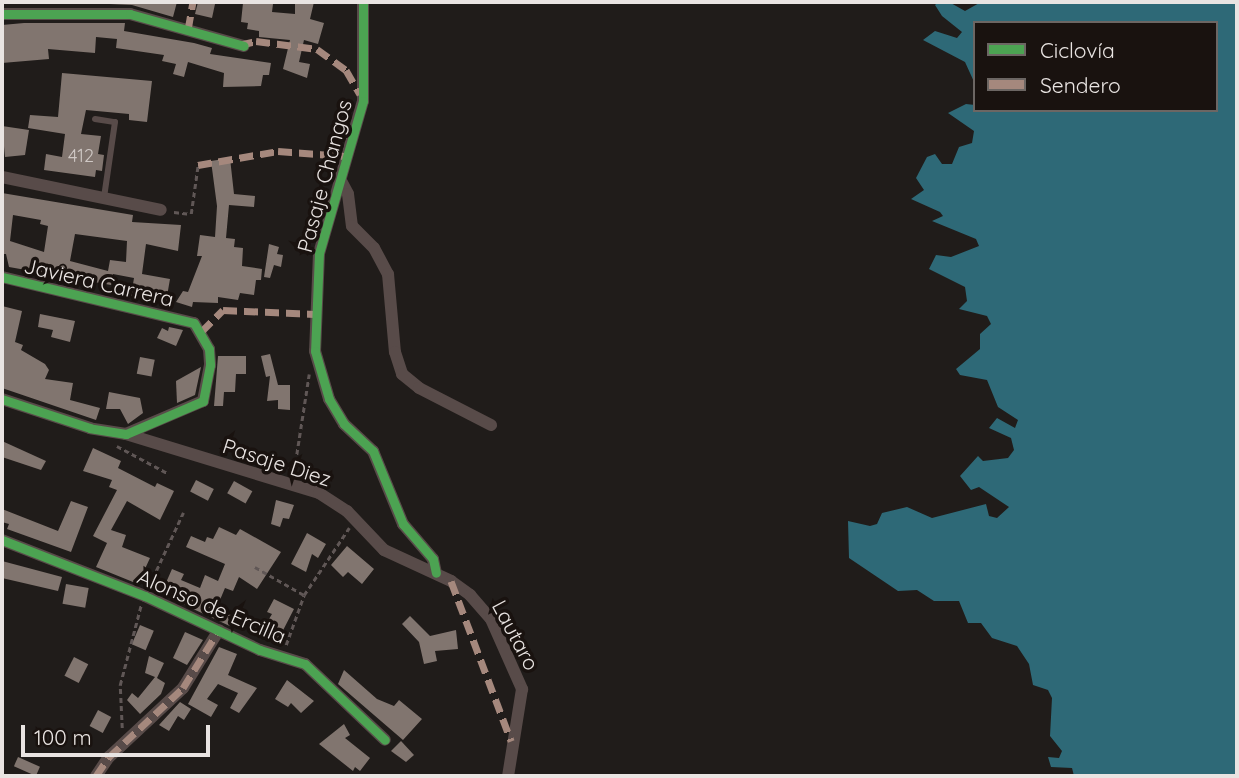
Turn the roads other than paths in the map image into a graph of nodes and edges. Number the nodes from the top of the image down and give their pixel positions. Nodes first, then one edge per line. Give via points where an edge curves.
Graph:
1 (12, 2) edge
2 (363, 2) edge
3 (2, 8) edge
4 (2, 14) edge
5 (244, 46) dead end
6 (95, 119) dead end
7 (338, 175) junction
8 (2, 177) edge
9 (104, 197) junction
10 (161, 210) road end
11 (2, 278) edge
12 (2, 398) edge
13 (491, 425) dead end
14 (126, 434) junction
15 (2, 540) edge
16 (436, 573) junction
17 (219, 630) junction
18 (385, 740) dead end
19 (96, 776) edge
20 (508, 776) edge

1 - 3 street
2 - 7 street, Pasaje Changos via 363,101 354,142
4 - 5 street via 130,14
6 - 9 lane via 115,122
7 - 13 street via 348,194 352,226 374,248 388,274 395,352 402,374 419,388
7 - 16 street, Pasaje Changos via 319,253 315,351 332,406 373,450 403,524 433,559
8 - 9 street
9 - 10 street
11 - 14 street, Javiera Carrera via 167,314 201,331 210,365 203,401
12 - 14 street via 90,428
14 - 16 street, Pasaje Diez via 329,498 384,550
15 - 17 street, Alonso de Ercilla
16 - 20 street, Lautaro via 481,606 520,680 522,707 511,741
17 - 18 street, Alonso de Ercilla via 316,671
17 - 19 street via 183,688

